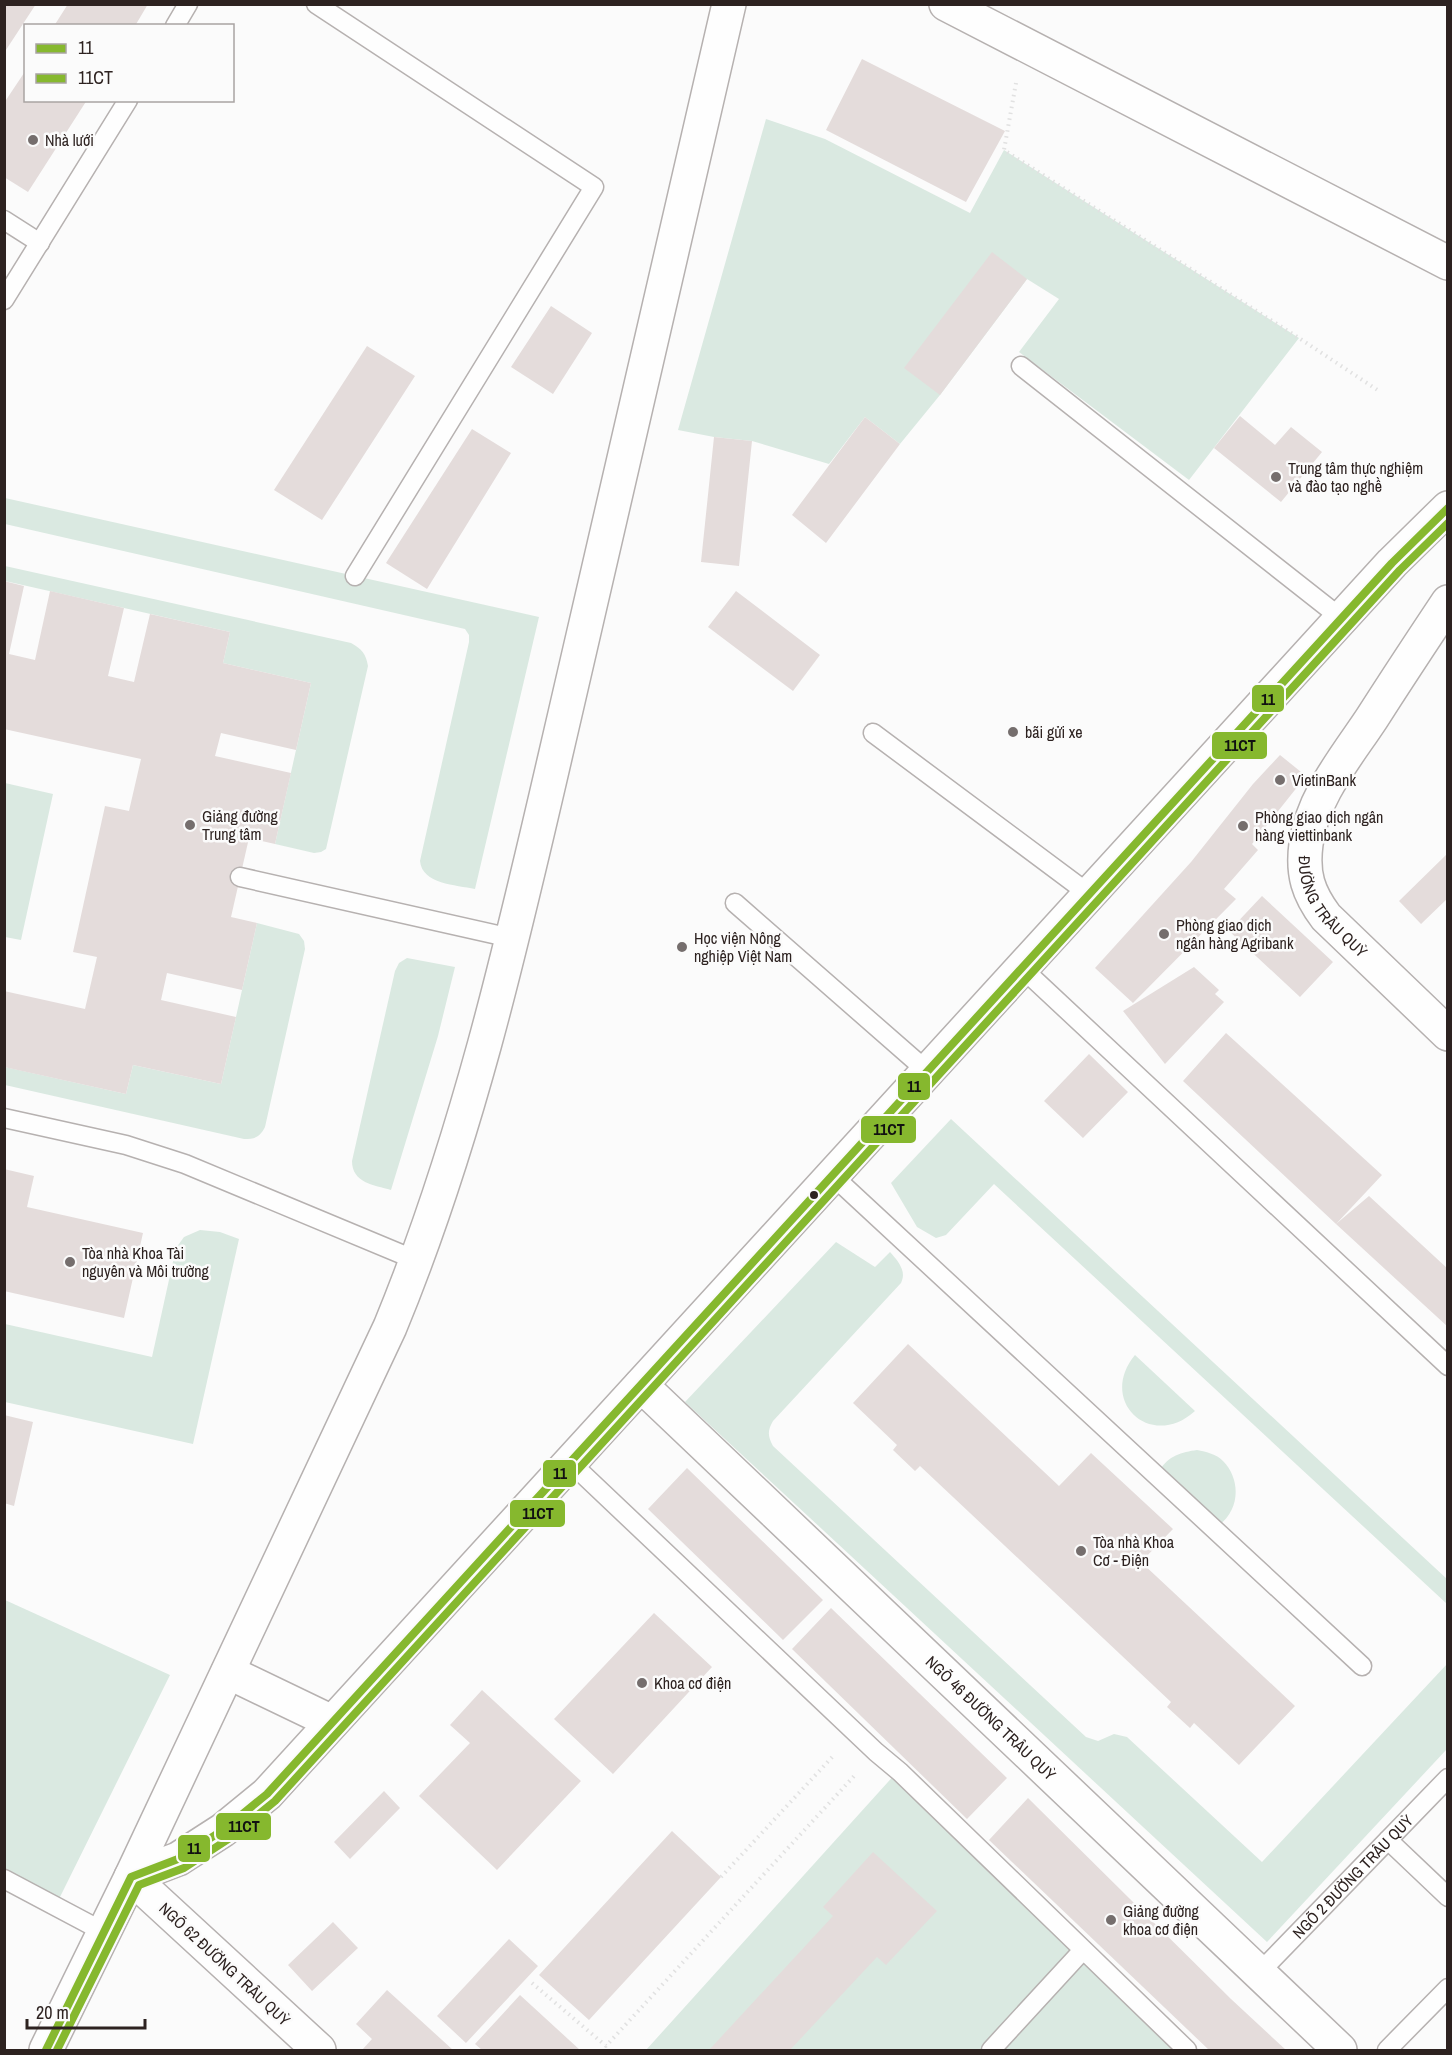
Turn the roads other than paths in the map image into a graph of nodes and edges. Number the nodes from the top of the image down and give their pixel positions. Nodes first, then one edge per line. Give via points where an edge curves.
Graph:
1 (188, 4) edge
2 (316, 4) edge
3 (729, 4) edge
4 (946, 4) edge
5 (176, 24) edge
6 (127, 102) edge
7 (4, 220) edge
8 (40, 243) junction
9 (1448, 263) edge
10 (4, 300) edge
11 (1021, 366) dead end
12 (1448, 508) edge
13 (355, 576) dead end
14 (1448, 602) edge
15 (1341, 618) junction
16 (873, 733) dead end
17 (240, 877) dead end
18 (1089, 894) junction
19 (735, 903) dead end
20 (512, 938) junction
21 (1022, 968) junction
22 (1448, 1034) edge
23 (927, 1071) junction
24 (4, 1118) edge
25 (832, 1175) junction
26 (418, 1261) junction
27 (1448, 1366) edge
28 (640, 1385) junction
29 (570, 1462) junction
30 (1362, 1666) dead end
31 (228, 1672) junction
32 (332, 1722) junction
33 (1448, 1778) edge
34 (1388, 1840) junction
35 (131, 1877) junction
36 (4, 1879) edge
37 (1448, 1897) edge
38 (104, 1932) junction
39 (1083, 1950) junction
40 (1258, 1974) junction
41 (1448, 1988) edge
42 (46, 2050) edge
43 (319, 2050) edge
44 (992, 2050) edge
45 (1187, 2050) edge
46 (1340, 2050) edge
47 (1387, 2050) edge

1 - 5 lane
2 - 13 lane via 594,187
3 - 20 street
4 - 9 street
6 - 8 lane
7 - 8 lane
8 - 10 lane
11 - 15 lane
12 - 15 street
14 - 22 street, ĐƯỜNG TRÂU QUỲ via 1337,771 1311,824 1305,858 1313,900 1326,917
15 - 18 street
16 - 18 lane
17 - 20 lane
18 - 21 street
19 - 23 lane
20 - 26 street via 482,1052
21 - 23 street
21 - 27 lane
23 - 25 street
24 - 26 lane via 126,1145 185,1164
25 - 28 street
25 - 30 lane
26 - 31 street
28 - 29 street
28 - 40 street, NGÕ 46 ĐƯỜNG TRÂU QUỲ
29 - 32 street
29 - 39 lane
31 - 32 street
31 - 35 street
32 - 35 street via 267,1794 223,1830 178,1859
33 - 34 lane, NGÕ 2 ĐƯỜNG TRÂU QUỲ
34 - 37 lane
34 - 40 lane, NGÕ 2 ĐƯỜNG TRÂU QUỲ
35 - 38 street
35 - 43 street, NGÕ 62 ĐƯỜNG TRÂU QUỲ
36 - 38 lane
38 - 42 street
39 - 44 lane
39 - 45 lane
40 - 46 street, NGÕ 46 ĐƯỜNG TRÂU QUỲ
41 - 47 lane

